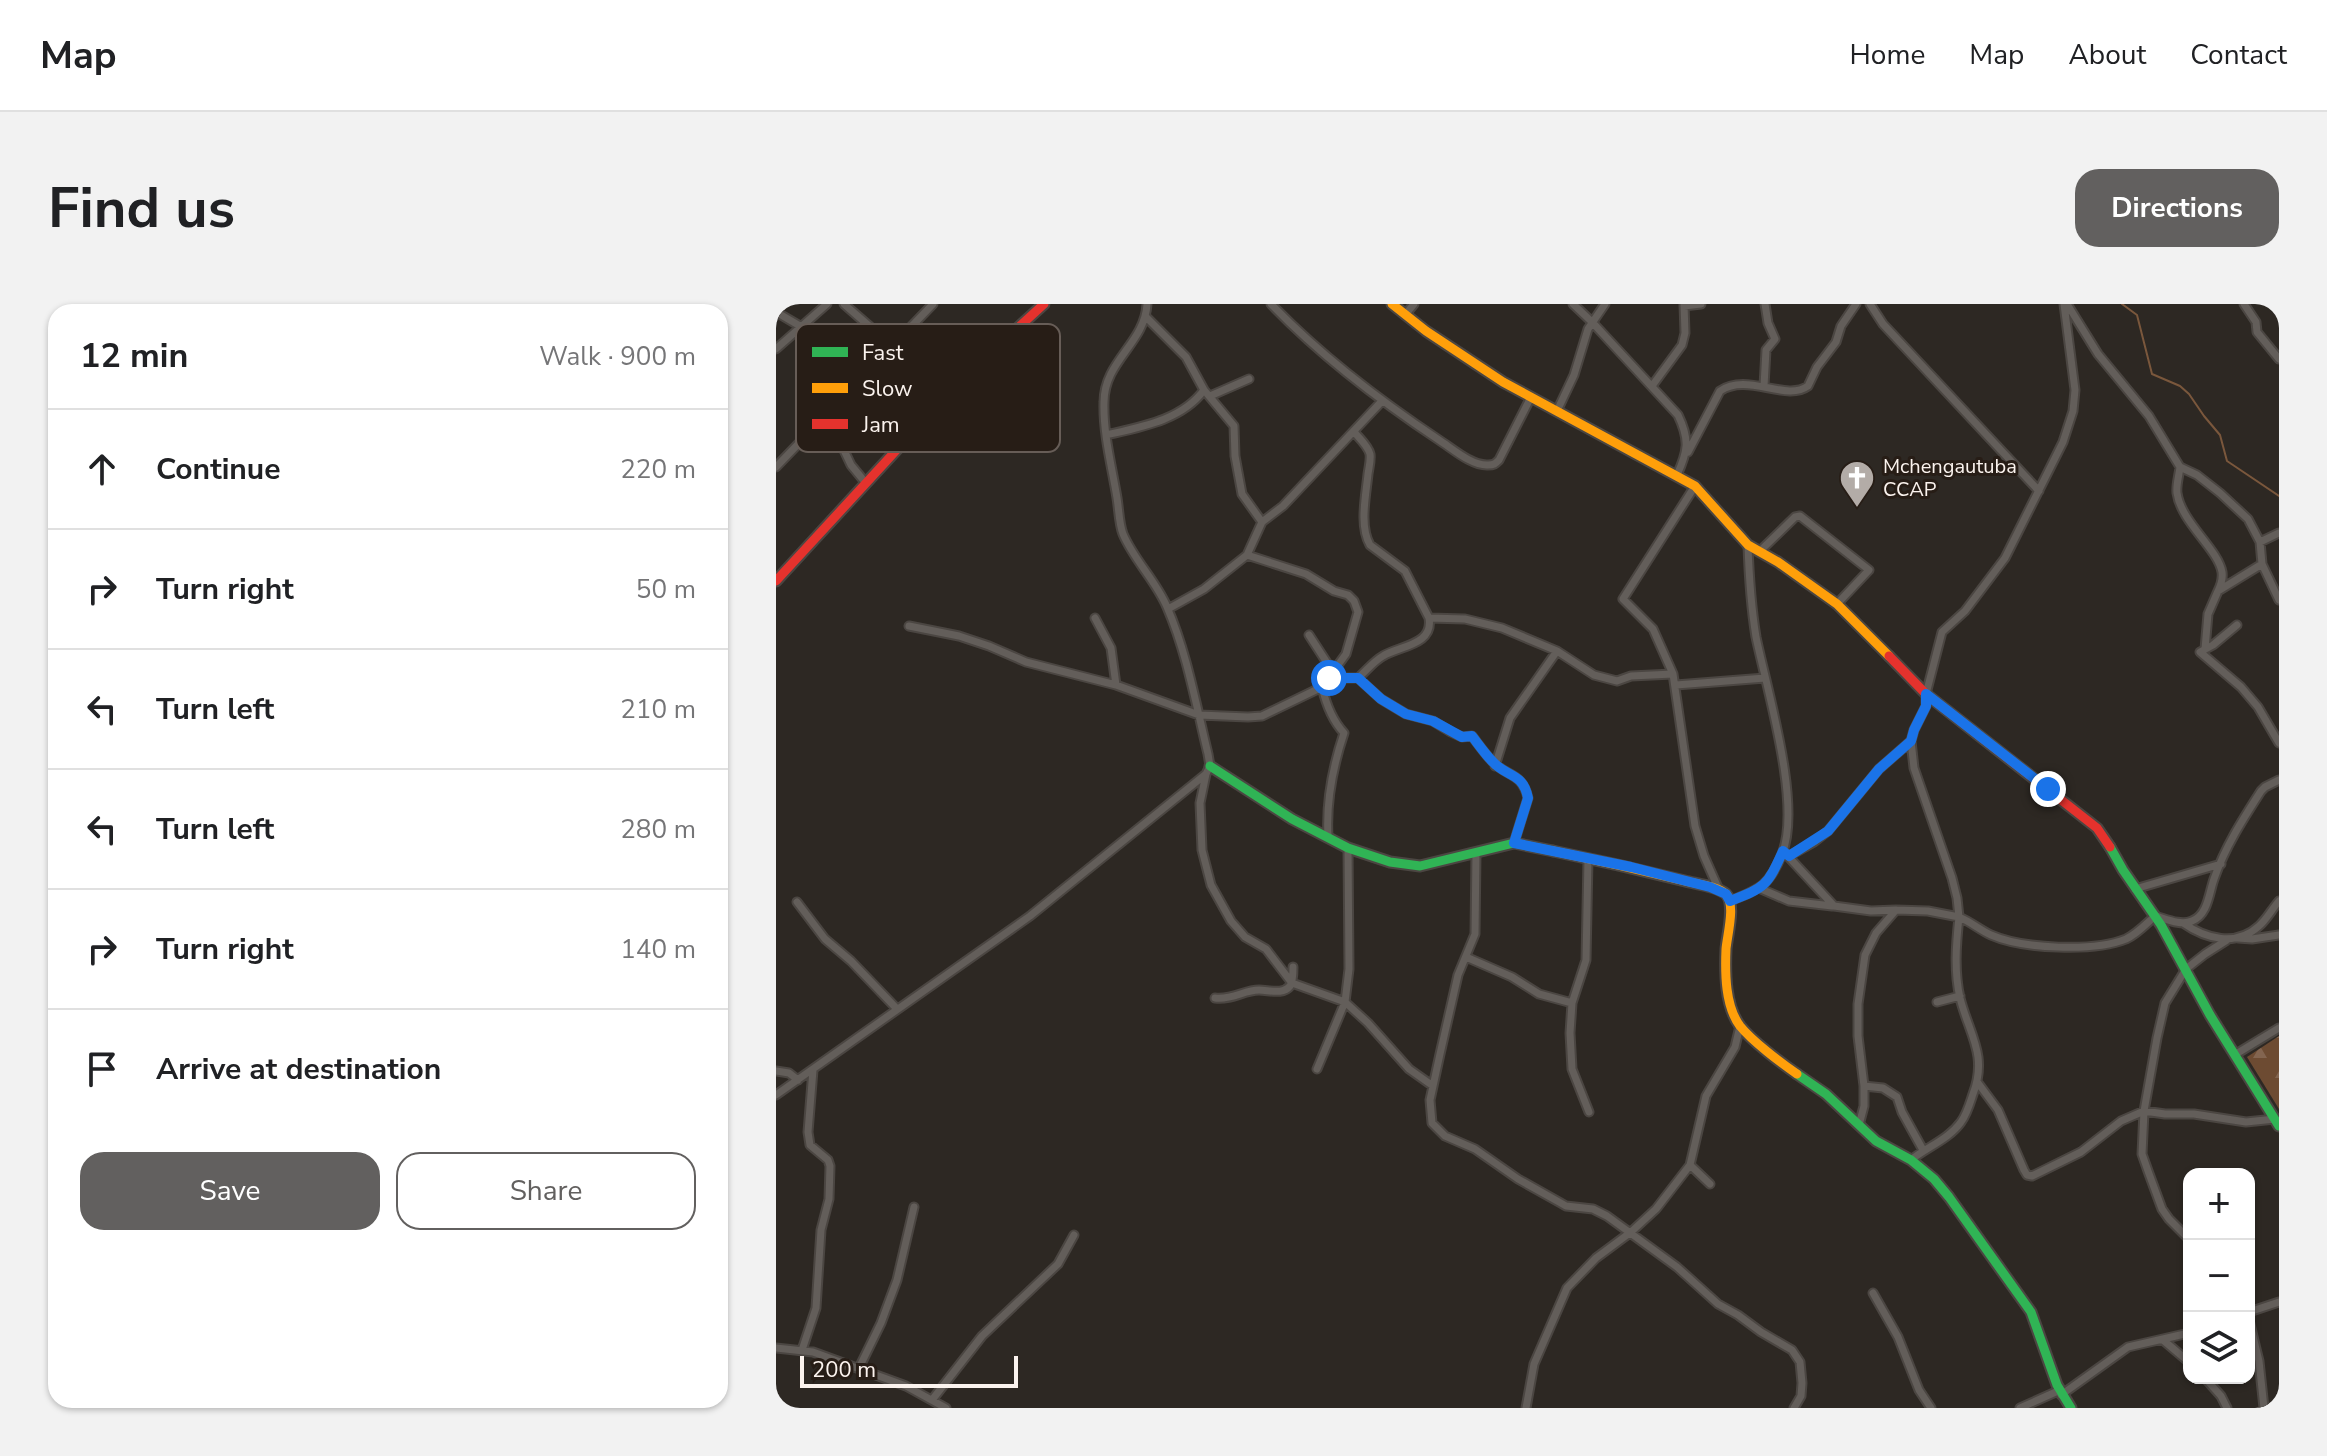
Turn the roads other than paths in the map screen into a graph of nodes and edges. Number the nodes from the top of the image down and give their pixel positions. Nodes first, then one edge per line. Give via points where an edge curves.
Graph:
1 (827, 304) edge
2 (844, 304) edge
3 (933, 304) edge
4 (1044, 304) edge
5 (1147, 304) edge
6 (1271, 304) edge
7 (1392, 304) edge
8 (1414, 304) edge
9 (1573, 304) edge
10 (1605, 304) edge
11 (1701, 304) edge
12 (1765, 304) edge
13 (1856, 304) edge
14 (1870, 304) edge
15 (2065, 304) edge
16 (2244, 304) edge
17 (1684, 305) edge
18 (776, 312) edge
19 (1405, 315) junction
20 (1146, 317) junction
21 (1592, 322) junction
22 (797, 324) edge
23 (802, 324) edge
24 (867, 324) edge
25 (913, 324) edge
26 (1022, 324) edge
27 (796, 330) edge
28 (776, 349) edge
29 (2279, 359) edge
30 (1249, 379) dead end
31 (1652, 386) junction
32 (1764, 386) junction
33 (1207, 393) junction
34 (1530, 399) junction
35 (1382, 401) junction
36 (1557, 411) junction
37 (1355, 433) junction
38 (1106, 435) junction
39 (796, 447) edge
40 (845, 452) edge
41 (895, 452) edge
42 (1688, 452) junction
43 (776, 467) edge
44 (2180, 467) junction
45 (1677, 475) junction
46 (865, 482) junction
47 (1695, 486) junction
48 (2039, 491) junction
49 (1262, 522) junction
50 (2279, 533) edge
51 (2260, 542) junction
52 (1748, 545) junction
53 (1760, 551) junction
54 (1247, 555) junction
55 (2262, 564) junction
56 (776, 581) edge
57 (2218, 591) junction
58 (2279, 600) edge
59 (1837, 604) junction
60 (1168, 609) junction
61 (1095, 618) dead end
62 (1429, 618) junction
63 (2237, 625) dead end
64 (909, 626) dead end
65 (1309, 635) dead end
66 (2205, 649) junction
67 (1557, 651) junction
68 (1673, 674) junction
69 (1331, 675) junction
70 (1358, 678) junction
71 (1765, 678) junction
72 (1116, 685) junction
73 (1676, 685) junction
74 (1322, 687) junction
75 (1926, 694) junction
76 (1199, 715) junction
77 (1911, 741) junction
78 (2279, 743) edge
79 (1495, 766) junction
80 (1208, 770) junction
81 (2279, 780) edge
82 (1328, 836) junction
83 (1514, 843) junction
84 (1348, 848) junction
85 (1476, 853) junction
86 (1786, 854) junction
87 (1588, 859) junction
88 (2221, 864) junction
89 (1761, 889) junction
90 (2135, 889) junction
91 (1719, 890) junction
92 (1730, 901) junction
93 (2279, 901) edge
94 (797, 902) dead end
95 (1834, 906) junction
96 (1896, 910) junction
97 (2155, 916) junction
98 (1959, 917) junction
99 (2183, 923) junction
100 (2279, 935) edge
101 (2231, 939) junction
102 (1466, 957) junction
103 (1293, 967) dead end
104 (2186, 969) junction
105 (1292, 983) junction
106 (1960, 996) junction
107 (1215, 998) dead end
108 (1345, 1002) junction
109 (1937, 1002) dead end
110 (1572, 1003) junction
111 (897, 1009) junction
112 (1740, 1026) junction
113 (2279, 1028) edge
114 (2236, 1054) junction
115 (1317, 1069) dead end
116 (813, 1070) junction
117 (776, 1071) edge
118 (798, 1080) junction
119 (1978, 1083) junction
120 (1433, 1086) junction
121 (1864, 1086) junction
122 (776, 1095) edge
123 (2144, 1111) junction
124 (1589, 1112) dead end
125 (2277, 1123) edge
126 (1859, 1125) junction
127 (1923, 1150) junction
128 (1911, 1160) junction
129 (1690, 1165) junction
130 (1710, 1184) dead end
131 (914, 1207) dead end
132 (1631, 1232) junction
133 (2183, 1233) edge
134 (1074, 1235) dead end
135 (1873, 1293) dead end
136 (2279, 1302) edge
137 (2255, 1310) edge
138 (2183, 1335) edge
139 (2163, 1340) junction
140 (2255, 1345) edge
141 (776, 1348) edge
142 (802, 1350) junction
143 (2183, 1357) edge
144 (859, 1368) junction
145 (2210, 1384) edge
146 (2059, 1393) junction
147 (932, 1400) junction
148 (946, 1408) edge
149 (1526, 1408) edge
150 (1794, 1408) edge
151 (1931, 1408) edge
152 (2020, 1408) edge
153 (2071, 1408) edge
154 (2227, 1408) edge
155 (2264, 1408) edge

1 - 23 street
2 - 24 street
3 - 25 street
4 - 26 street
5 - 20 street
6 - 35 street
7 - 19 street
8 - 19 street
9 - 21 street
10 - 21 street
11 - 17 street
12 - 32 street via 1775,339 1766,350
13 - 32 street via 1808,386 1795,391
14 - 48 street
15 - 44 street via 2149,416
15 - 48 street via 2073,411
16 - 29 street via 2257,332
17 - 31 street via 1682,345
18 - 22 street
19 - 34 street
20 - 33 street via 1186,357
20 - 38 street via 1105,385
21 - 31 street
21 - 36 street
27 - 28 street
30 - 33 street
31 - 42 street via 1678,415
32 - 42 street via 1733,385 1720,391
33 - 38 street via 1162,421
33 - 49 street via 1234,426 1242,494
34 - 35 street via 1499,460 1486,466
34 - 36 street
35 - 37 street
36 - 45 street
37 - 49 street
37 - 62 street via 1371,457 1366,539 1405,571
38 - 60 street via 1124,536
39 - 43 street
40 - 46 street
41 - 46 street
42 - 45 street
44 - 51 street via 2240,511
44 - 57 street via 2177,497 2220,565
45 - 47 street
46 - 56 street
47 - 52 street
47 - 68 street via 1623,599 1653,629
48 - 75 street via 1993,576 1942,632
49 - 54 street
50 - 51 street
51 - 55 street
52 - 53 street
52 - 71 street
53 - 59 street
53 - 59 street via 1800,516 1869,570
54 - 60 street
54 - 69 street via 1306,574 1352,599 1357,619 1346,654
55 - 57 street
55 - 58 street
57 - 66 street via 2208,614
59 - 75 street
60 - 76 street
61 - 72 street via 1111,648
62 - 67 street via 1502,628
62 - 70 street via 1428,631 1415,644 1382,656
63 - 66 street
64 - 72 street via 959,636 1026,662
65 - 69 street
66 - 78 street via 2200,652 2241,687
67 - 68 street via 1594,675 1617,681
67 - 79 street via 1510,718
68 - 73 street
69 - 70 street
69 - 74 street
70 - 79 street via 1406,714 1462,737 1471,735
71 - 73 street
71 - 86 street via 1782,757
72 - 76 street
73 - 91 street via 1695,826
74 - 76 street via 1262,716
74 - 82 street via 1344,733 1327,806
75 - 77 street
75 - 90 street via 2097,828
76 - 80 street
77 - 86 street via 1879,769 1828,831
77 - 98 street via 1914,768 1952,878
79 - 83 street via 1516,776 1528,795
80 - 82 street
80 - 105 street via 1200,827 1211,885 1238,930 1266,949
80 - 111 street via 1030,916
81 - 88 street via 2261,791
82 - 84 street
83 - 85 street
83 - 87 street
84 - 85 street via 1406,866
84 - 108 street
85 - 102 street via 1476,928
86 - 89 street
86 - 95 street
87 - 91 street
87 - 110 street via 1586,960
88 - 90 street
88 - 99 street via 2204,910
89 - 92 street
89 - 95 street via 1789,901
90 - 97 street
91 - 92 street
92 - 112 street via 1725,967 1729,1003
93 - 101 street via 2255,929
94 - 111 street via 825,939
95 - 96 street
96 - 98 street
96 - 121 street via 1865,955 1858,1021
97 - 98 street via 2124,940 2062,947 1995,937
97 - 99 street
97 - 104 street
98 - 106 street via 1955,962
99 - 101 street via 2204,936
100 - 101 street
101 - 104 street
102 - 110 street via 1539,994
102 - 120 street
103 - 105 street
104 - 114 street
104 - 123 street via 2165,1003
105 - 107 street via 1276,992 1255,990
105 - 108 street
106 - 109 street
106 - 119 street via 1978,1053
108 - 115 street
108 - 120 street via 1409,1069
110 - 124 street via 1570,1058
111 - 116 street
112 - 126 street
112 - 129 street via 1735,1047 1706,1096
113 - 114 street
114 - 125 street
116 - 118 street
116 - 142 street via 808,1132 810,1145 830,1166 829,1199 821,1230 816,1308
117 - 118 street
118 - 122 street
119 - 123 street via 1998,1110 2027,1175 2059,1164
119 - 127 street via 1960,1124
120 - 132 street via 1431,1120 1445,1136 1566,1206 1600,1211
121 - 126 street
121 - 127 street via 1883,1088 1897,1097
123 - 125 street
123 - 133 street via 2142,1154 2162,1209
126 - 128 street via 1881,1145
127 - 128 street
128 - 146 street via 1949,1197 2031,1312
129 - 130 street
129 - 132 street
131 - 144 street via 897,1280
132 - 149 street via 1567,1288 1534,1364
132 - 150 street via 1718,1304 1792,1350 1800,1362 1802,1383
134 - 147 street via 1058,1264 982,1336
135 - 151 street
136 - 137 street
138 - 139 street
139 - 143 street
139 - 146 street via 2128,1347
140 - 155 street
141 - 142 street
142 - 144 street
144 - 147 street
145 - 154 street
146 - 152 street
146 - 153 street
147 - 148 street

